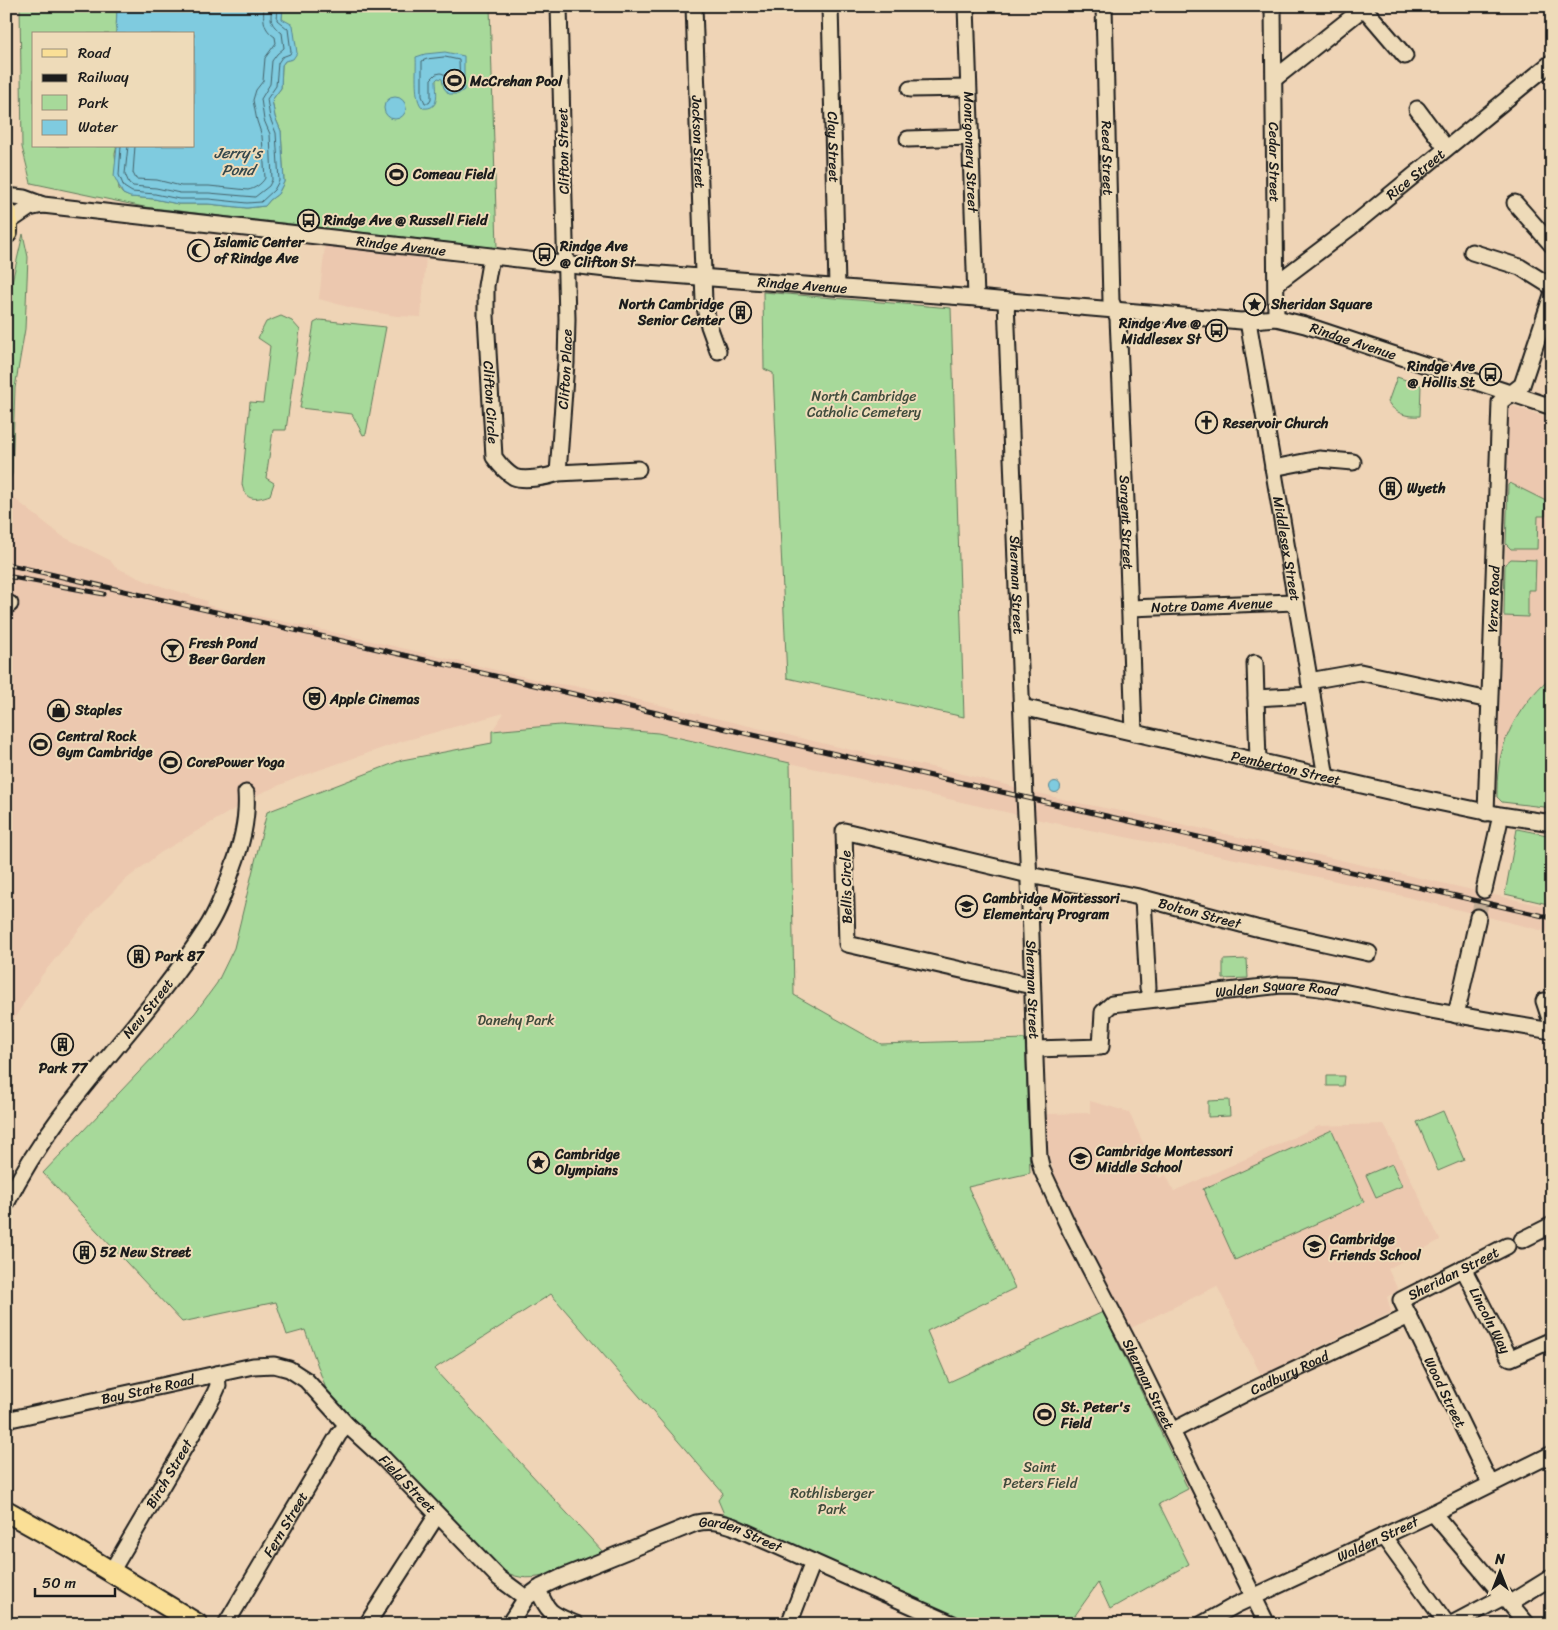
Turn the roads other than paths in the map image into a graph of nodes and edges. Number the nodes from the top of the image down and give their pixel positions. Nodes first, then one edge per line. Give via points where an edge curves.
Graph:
1 (559, 6) edge
2 (694, 6) edge
3 (830, 6) edge
4 (966, 6) edge
5 (1104, 6) edge
6 (1273, 6) edge
7 (1365, 7) edge
8 (1405, 56) dead end
9 (1552, 62) edge
10 (1274, 78) junction
11 (968, 88) junction
12 (910, 89) dead end
13 (1417, 109) dead end
14 (970, 138) junction
15 (908, 139) dead end
16 (1446, 148) junction
17 (6, 196) edge
18 (1516, 203) dead end
19 (43, 205) junction
20 (6, 223) edge
21 (1552, 245) edge
22 (1472, 252) dead end
23 (491, 257) junction
24 (566, 266) junction
25 (703, 278) junction
26 (1277, 283) junction
27 (837, 287) junction
28 (1552, 287) edge
29 (1552, 295) edge
30 (976, 298) junction
31 (1006, 301) junction
32 (1115, 311) junction
33 (1548, 317) edge
34 (1276, 318) junction
35 (1248, 321) junction
36 (718, 350) dead end
37 (1512, 394) junction
38 (1552, 407) edge
39 (1353, 462) dead end
40 (1273, 468) junction
41 (638, 470) dead end
42 (558, 473) junction
43 (1295, 602) junction
44 (1130, 608) junction
45 (1255, 663) dead end
46 (1310, 688) junction
47 (1256, 698) junction
48 (1489, 700) junction
49 (1022, 708) junction
50 (1134, 733) junction
51 (1258, 762) junction
52 (1326, 777) junction
53 (246, 793) dead end
54 (1486, 813) junction
55 (1552, 823) edge
56 (1499, 824) dead end
57 (1029, 875) junction
58 (1484, 890) tunnel mouth
59 (1144, 898) junction
60 (1478, 917) tunnel mouth
61 (1369, 953) dead end
62 (1032, 986) junction
63 (1148, 988) dead end
64 (1548, 1001) edge
65 (1456, 1015) junction
66 (1552, 1025) edge
67 (1552, 1031) edge
68 (1035, 1049) junction
69 (6, 1204) edge
70 (1552, 1225) edge
71 (1522, 1240) dead end
72 (1507, 1246) dead end
73 (1463, 1268) junction
74 (1401, 1300) joint
75 (1409, 1316) junction
76 (1552, 1340) edge
77 (289, 1369) joint
78 (217, 1374) junction
79 (6, 1420) edge
80 (346, 1425) junction
81 (1172, 1432) junction
82 (1552, 1454) edge
83 (1490, 1483) junction
84 (6, 1511) edge
85 (1433, 1513) junction
86 (437, 1515) junction
87 (16, 1520) edge
88 (1383, 1536) junction
89 (813, 1562) junction
90 (110, 1572) junction
91 (1552, 1577) edge
92 (532, 1593) junction
93 (1254, 1598) junction
94 (1506, 1600) junction
95 (946, 1622) edge
96 (197, 1624) edge
97 (226, 1624) edge
98 (367, 1624) edge
99 (508, 1624) edge
100 (576, 1624) edge
101 (789, 1624) edge
102 (1202, 1624) edge
103 (1267, 1624) edge
104 (1447, 1624) edge
105 (1452, 1624) edge
106 (1526, 1624) edge

1 - 24 street, Clifton Street
2 - 25 street, Jackson Street
3 - 27 street, Clay Street
4 - 11 street, Montgomery Street
5 - 32 street, Reed Street via 1111,301
6 - 10 street, Cedar Street
7 - 8 street
7 - 10 street
9 - 16 street, Rice Street
10 - 26 street, Cedar Street
11 - 12 street
11 - 14 street, Montgomery Street
13 - 16 street
14 - 15 street
14 - 30 street, Montgomery Street
16 - 26 street, Rice Street
17 - 19 street, Rindge Avenue
18 - 21 street
19 - 20 street, Rindge Avenue via 29,208
19 - 23 street, Rindge Avenue
22 - 28 street via 1520,267
23 - 24 street, Rindge Avenue
23 - 42 street, Clifton Circle via 486,286 486,316 494,457 518,478
24 - 25 street, Rindge Avenue
24 - 42 street, Clifton Place via 566,363
25 - 27 street, Rindge Avenue
25 - 36 street, Jackson Street via 706,320
26 - 34 street, Cedar Street
27 - 30 street, Rindge Avenue
29 - 33 street
30 - 31 street, Rindge Avenue
31 - 32 street, Rindge Avenue
31 - 49 street, Sherman Street
32 - 35 street, Rindge Avenue
32 - 44 street, Sargent Street via 1118,318
33 - 37 street via 1522,385
34 - 35 street, Rindge Avenue
34 - 37 street, Rindge Avenue
35 - 40 street, Middlesex Street
37 - 38 street, Rindge Avenue
37 - 48 street, Yerxa Road via 1500,402
39 - 40 street via 1319,459
40 - 43 street, Middlesex Street
41 - 42 street, Clifton Circle
43 - 44 street, Notre Dame Avenue
43 - 46 street, Middlesex Street
44 - 50 street, Sargent Street
45 - 47 street
46 - 47 street
46 - 48 street via 1360,672
46 - 52 street, Middlesex Street
47 - 51 street
48 - 54 street, Yerxa Road
49 - 50 street, Pemberton Street
49 - 57 street, Sherman Street
50 - 51 street, Pemberton Street
51 - 52 street, Pemberton Street
52 - 54 street, Pemberton Street
53 - 69 street, New Street via 238,853 207,928 167,985 59,1119
54 - 55 street, Pemberton Street
56 - 58 street
57 - 59 street, Bolton Street
57 - 62 street, Sherman Street
57 - 62 street, Bellis Circle via 844,831 847,944
59 - 61 street, Bolton Street via 1256,928
59 - 63 street
60 - 65 street
62 - 68 street, Sherman Street
64 - 66 street
65 - 67 street, Walden Square Road
65 - 68 street, Walden Square Road via 1301,985 1266,986 1112,1004 1104,1012 1101,1047
68 - 81 street, Sherman Street via 1042,1170
70 - 71 street
72 - 73 street, Sheridan Street
73 - 74 street, Sheridan Street
73 - 76 street, Lincoln Way via 1507,1355 1511,1358
74 - 75 street, Wood Street
75 - 81 street, Cadbury Road via 1248,1392
75 - 83 street, Wood Street
77 - 78 street, Bay State Road via 266,1364
77 - 80 street, Field Street via 306,1380
78 - 79 street, Bay State Road
78 - 90 street, Birch Street via 218,1386 214,1395
80 - 86 street, Field Street via 384,1459
80 - 97 street, Fern Street
81 - 93 street, Sherman Street
82 - 83 street, Walden Street
83 - 85 street, Walden Street
84 - 87 main road
85 - 88 street, Walden Street
85 - 94 street
86 - 92 street, Field Street via 499,1578
86 - 98 street
87 - 90 main road
88 - 93 street, Walden Street
88 - 104 street
89 - 92 street, Garden Street via 732,1526 706,1520 587,1567
89 - 95 street, Garden Street
89 - 101 street
90 - 96 main road
91 - 94 street
92 - 99 street
92 - 100 street, Field Street via 552,1614
93 - 102 street, Walden Street
93 - 103 street, Sherman Street
94 - 105 street
94 - 106 street

